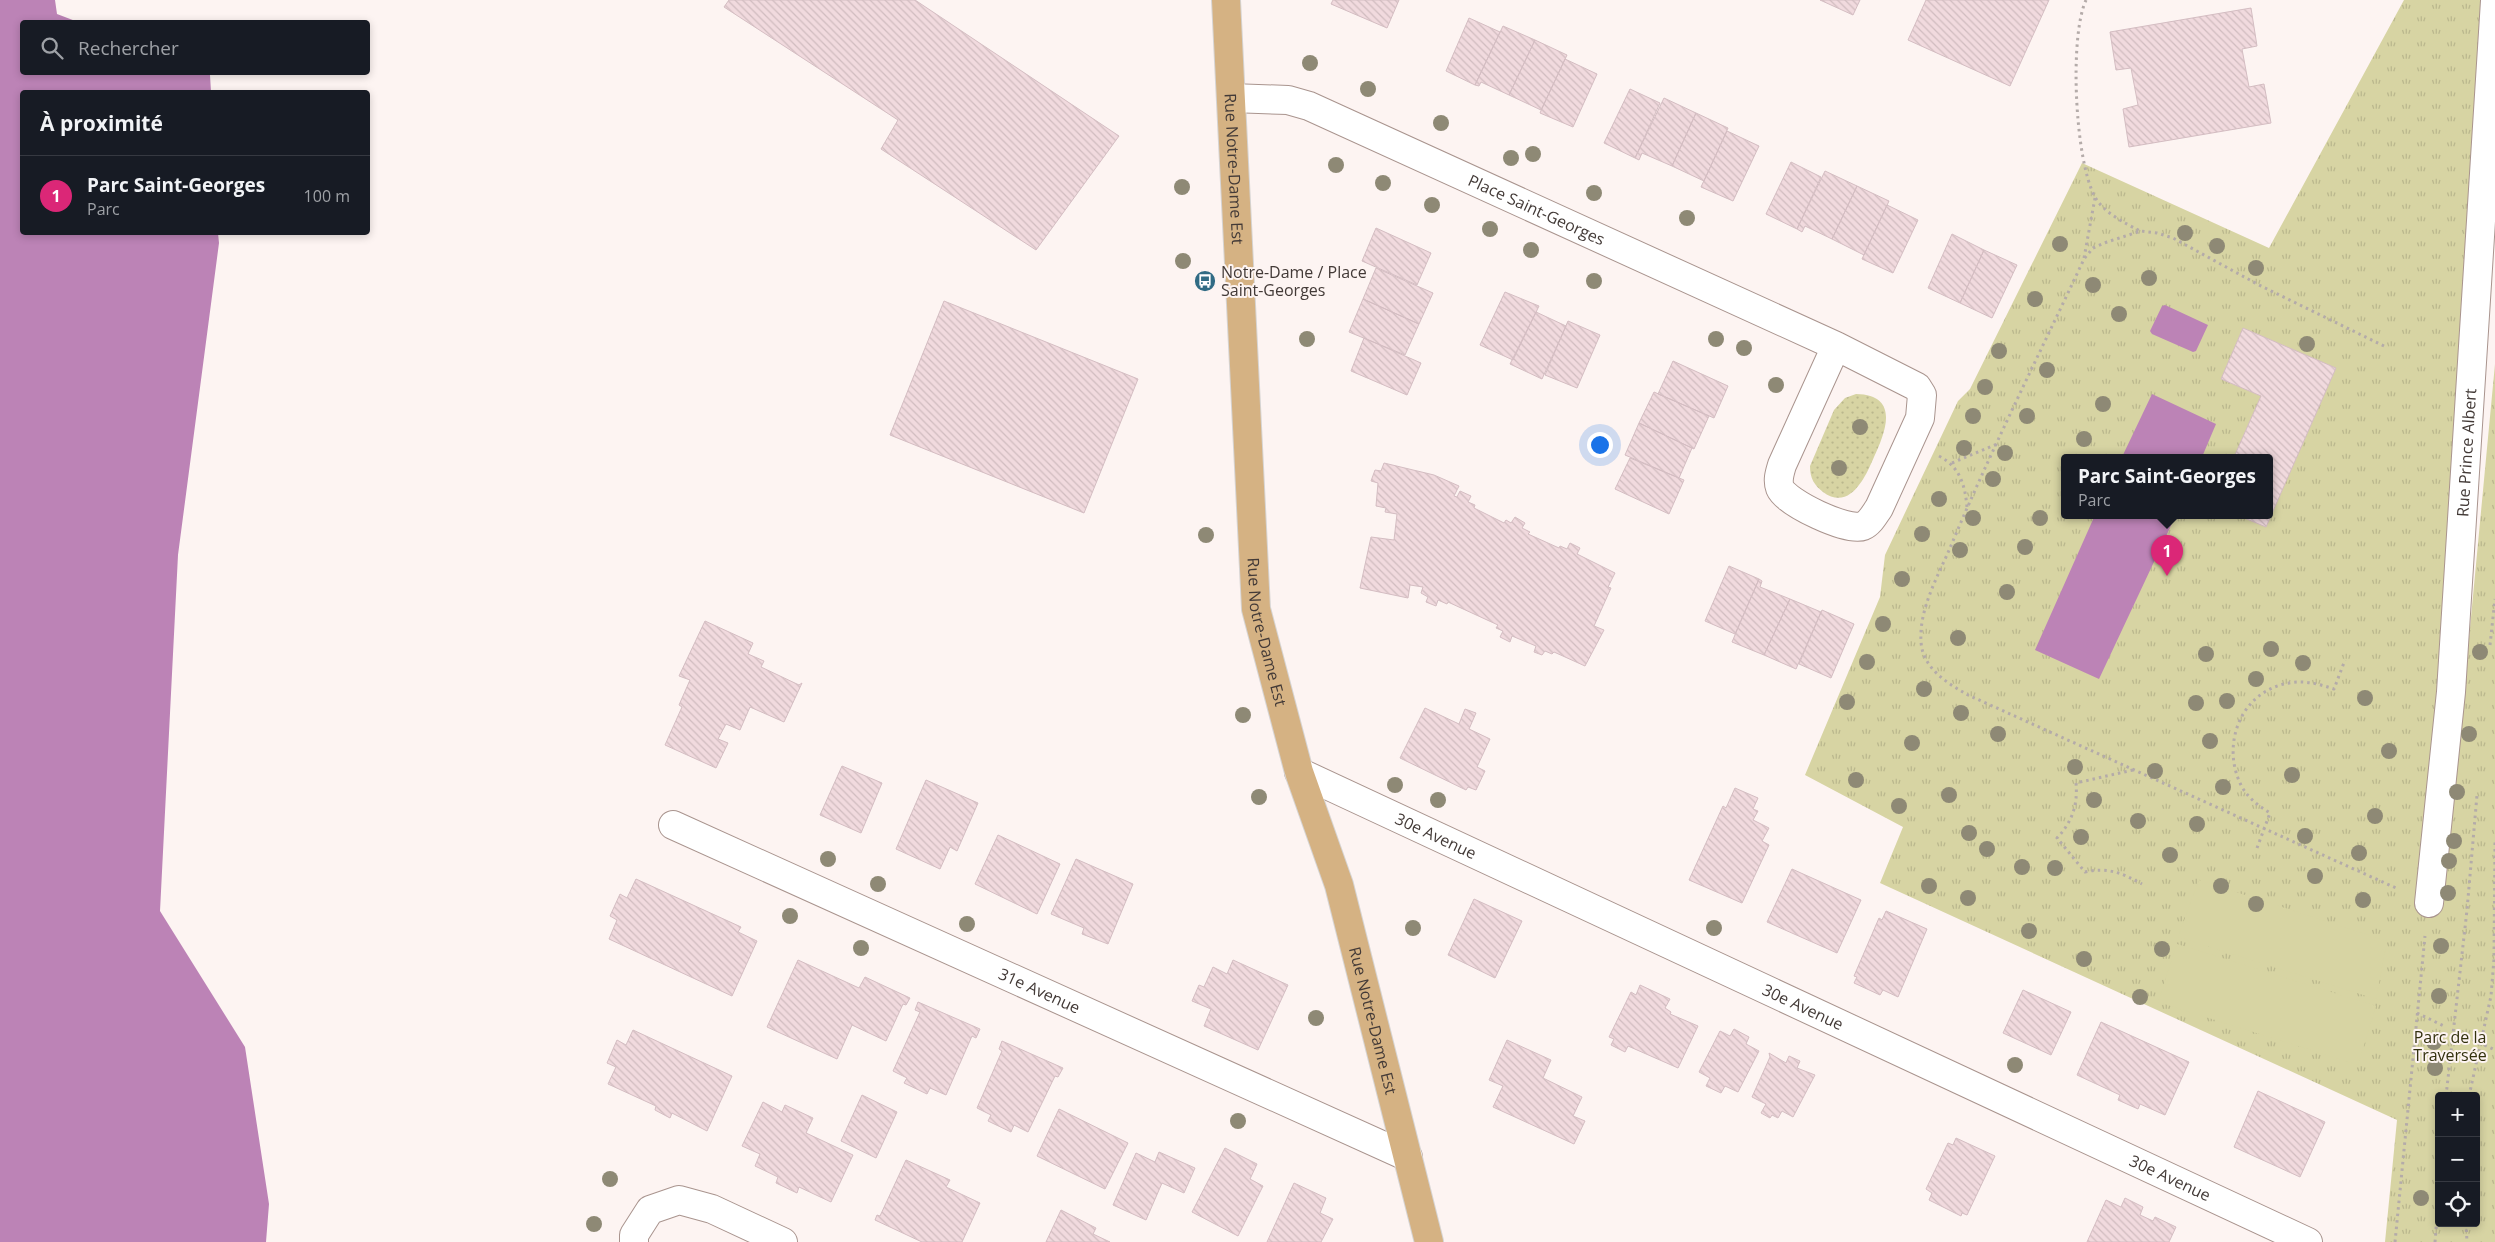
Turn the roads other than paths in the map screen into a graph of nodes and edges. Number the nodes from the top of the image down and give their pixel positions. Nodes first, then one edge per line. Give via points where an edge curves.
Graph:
1 (1226, 0) edge
2 (2495, 1) edge
3 (1231, 98) junction
4 (1836, 346) junction
5 (1299, 772) junction
6 (673, 825) dead end
7 (2429, 903) road end
8 (1408, 1157) junction
9 (634, 1242) edge
10 (784, 1242) edge
11 (1429, 1242) edge
12 (2308, 1242) edge

1 - 3 main road, Rue Notre-Dame Est
2 - 7 street, Rue Prince Albert via 2452,684
3 - 4 street, Place Saint-Georges via 1288,100 1309,106
3 - 5 main road, Rue Notre-Dame Est via 1256,609
4 - 4 street, Place Saint-Georges via 1917,387 1922,395 1920,418 1878,508 1863,526 1840,524 1785,496 1780,487 1782,465
5 - 8 main road, Rue Notre-Dame Est via 1339,885
5 - 12 street, 30e Avenue
6 - 8 street, 31e Avenue
8 - 11 main road, Rue Notre-Dame Est
9 - 10 street via 634,1235 650,1210 679,1200 712,1209

